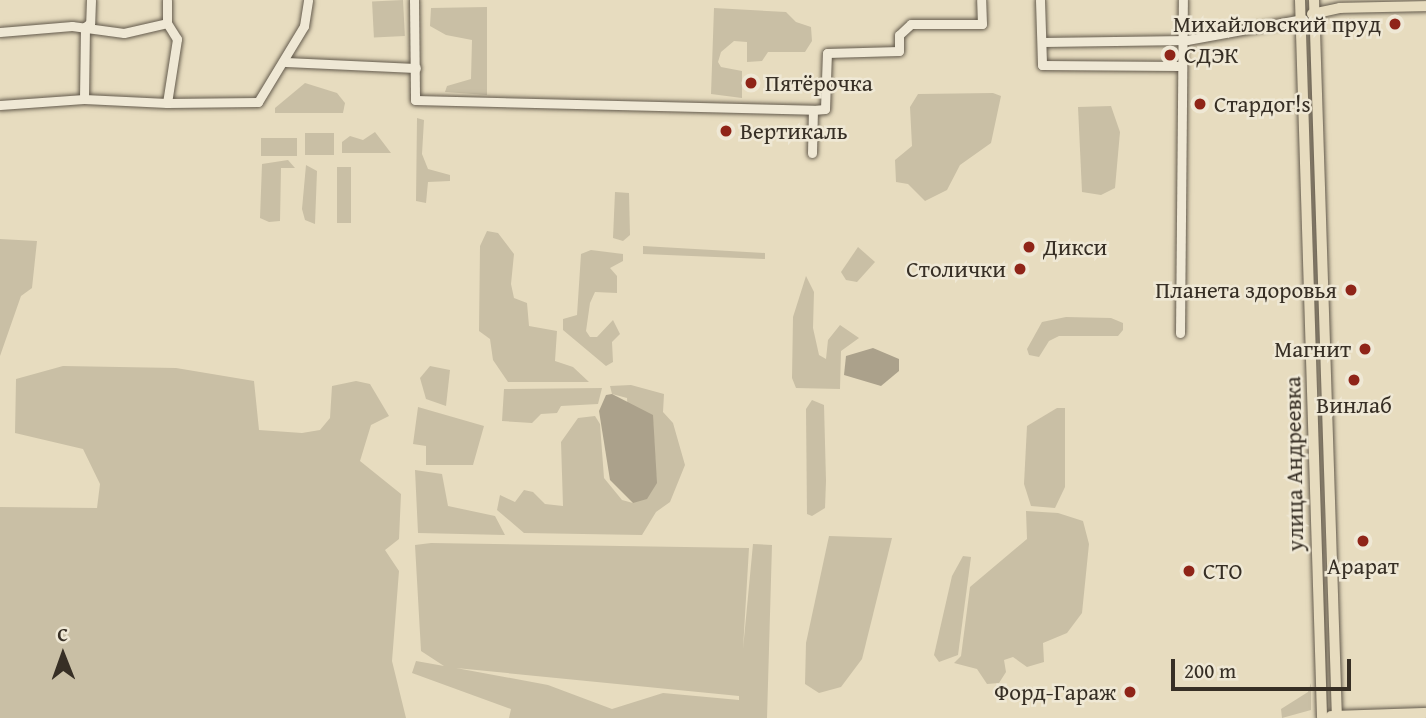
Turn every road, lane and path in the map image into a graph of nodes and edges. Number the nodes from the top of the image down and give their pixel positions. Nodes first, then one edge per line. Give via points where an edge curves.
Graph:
1 (91, 0) edge
2 (167, 0) edge
3 (308, 0) edge
4 (414, 0) edge
5 (981, 0) edge
6 (1040, 0) edge
7 (1182, 0) edge
8 (1300, 0) edge
9 (1314, 0) edge
10 (1426, 6) edge
11 (1426, 12) edge
12 (1317, 14) junction
13 (1303, 19) junction
14 (167, 23) junction
15 (85, 27) junction
16 (0, 32) edge
17 (1181, 40) junction
18 (1042, 41) junction
19 (285, 62) junction
20 (1180, 66) junction
21 (415, 68) junction
22 (84, 99) junction
23 (167, 103) junction
24 (0, 105) edge
25 (813, 110) junction
26 (812, 153) dead end
27 (1180, 333) dead end
28 (1325, 352) junction
29 (1312, 353) junction
30 (1326, 404) junction
31 (1313, 405) junction
32 (1426, 713) edge
33 (1336, 717) edge
34 (1320, 718) edge

1 - 15 street via 90,23
2 - 14 street
3 - 19 street via 304,26
4 - 21 street
5 - 25 street via 982,23 911,24 899,35 899,51 827,53 825,109
6 - 18 street
7 - 17 street
8 - 13 main road, улица Андреевка
9 - 12 main road, улица Андреевка
10 - 12 main road
11 - 12 main road
12 - 13 main road
12 - 28 main road, улица Андреевка
13 - 17 street
13 - 29 main road, улица Андреевка
14 - 15 street via 124,33
14 - 23 street via 177,39
15 - 16 street
15 - 22 street
17 - 18 street
17 - 20 street
18 - 20 street via 1042,65
19 - 21 street
19 - 23 street via 258,103
20 - 27 street
21 - 25 street via 415,100
22 - 23 street
22 - 24 street
25 - 26 street
28 - 29 main road
28 - 30 main road, улица Андреевка
29 - 31 main road, улица Андреевка
30 - 31 main road
30 - 33 main road, улица Андреевка
31 - 34 main road, улица Андреевка
32 - 33 main road
33 - 34 main road

